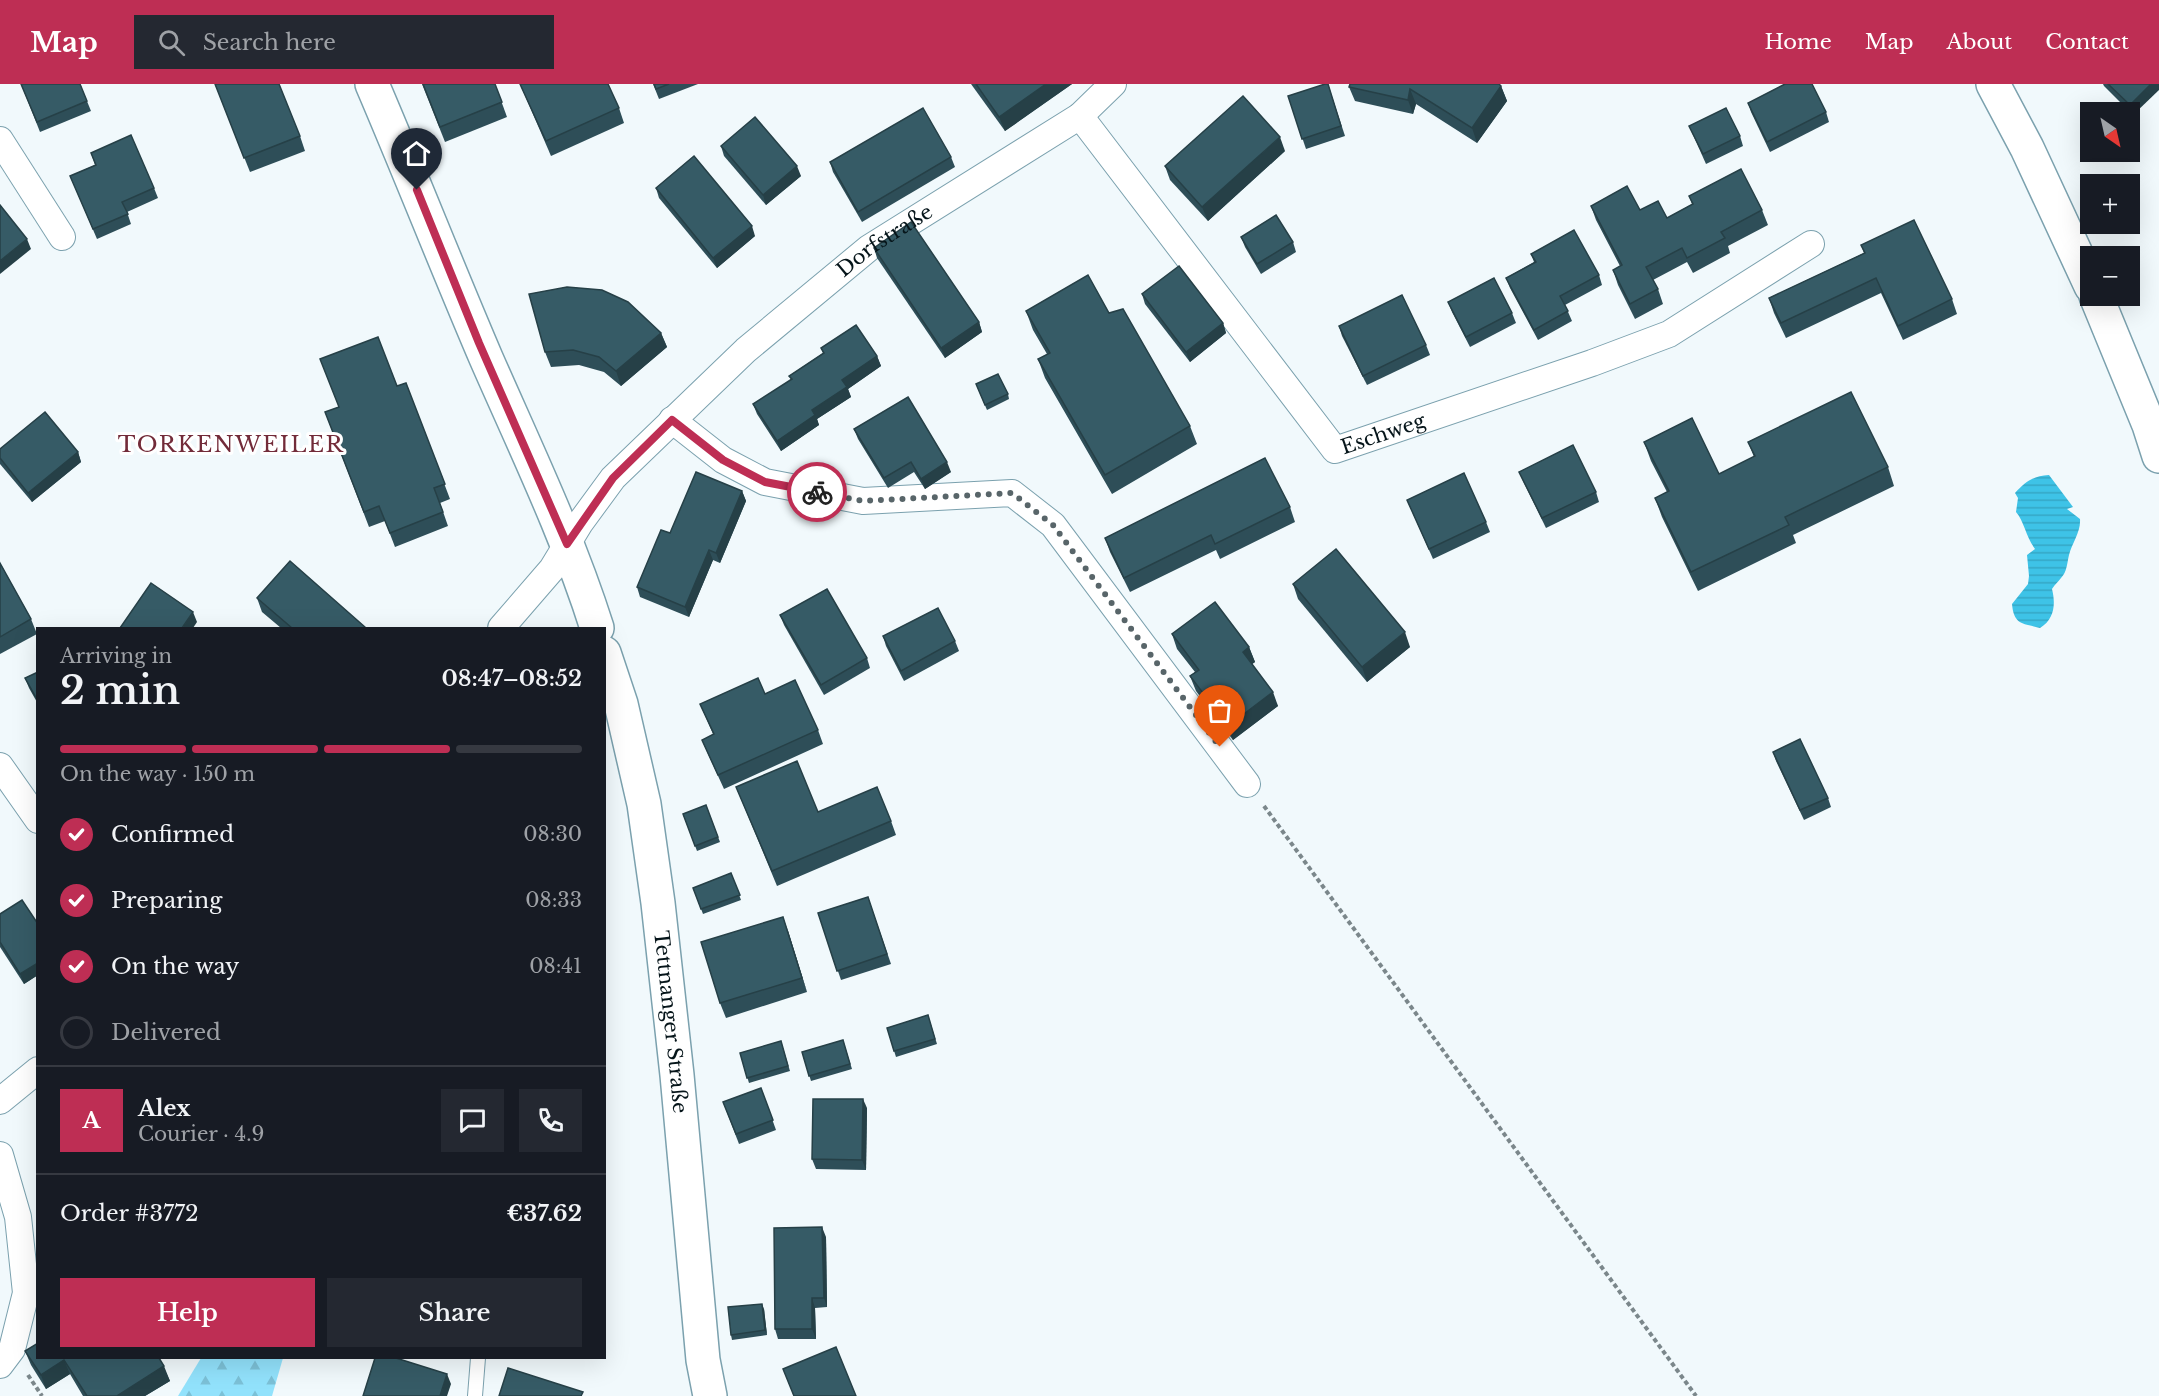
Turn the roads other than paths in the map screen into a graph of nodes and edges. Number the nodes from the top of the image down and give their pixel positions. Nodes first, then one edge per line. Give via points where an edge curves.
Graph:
1 (372, 84) edge
2 (1113, 84) edge
3 (1994, 84) edge
4 (1080, 116) junction
5 (0, 140) edge
6 (62, 237) dead end
7 (1811, 244) dead end
8 (2080, 262) edge
9 (2100, 306) edge
10 (672, 420) junction
11 (2159, 456) edge
12 (567, 544) junction
13 (502, 627) edge
14 (597, 627) edge
15 (606, 659) edge
16 (0, 766) edge
17 (1247, 784) road end
18 (36, 817) edge
19 (36, 1072) edge
20 (0, 1101) edge
21 (0, 1155) edge
22 (478, 1359) edge
23 (0, 1365) edge
24 (475, 1396) edge
25 (710, 1396) edge

1 - 12 street
2 - 4 street, Dorfstraße
3 - 8 street
4 - 7 street, Eschweg via 1335,450 1669,334
4 - 10 street, Dorfstraße via 869,248 746,350
5 - 6 street
9 - 11 street
10 - 12 street, Dorfstraße via 613,478
10 - 17 street via 723,460 765,482 863,501 1012,493 1053,525
12 - 13 street, Dorfstraße via 552,568
12 - 14 street
15 - 25 street, Tettnanger Straße via 621,704 644,804
16 - 18 street
19 - 20 street
21 - 23 street via 18,1217 26,1293 12,1349
22 - 24 lane

